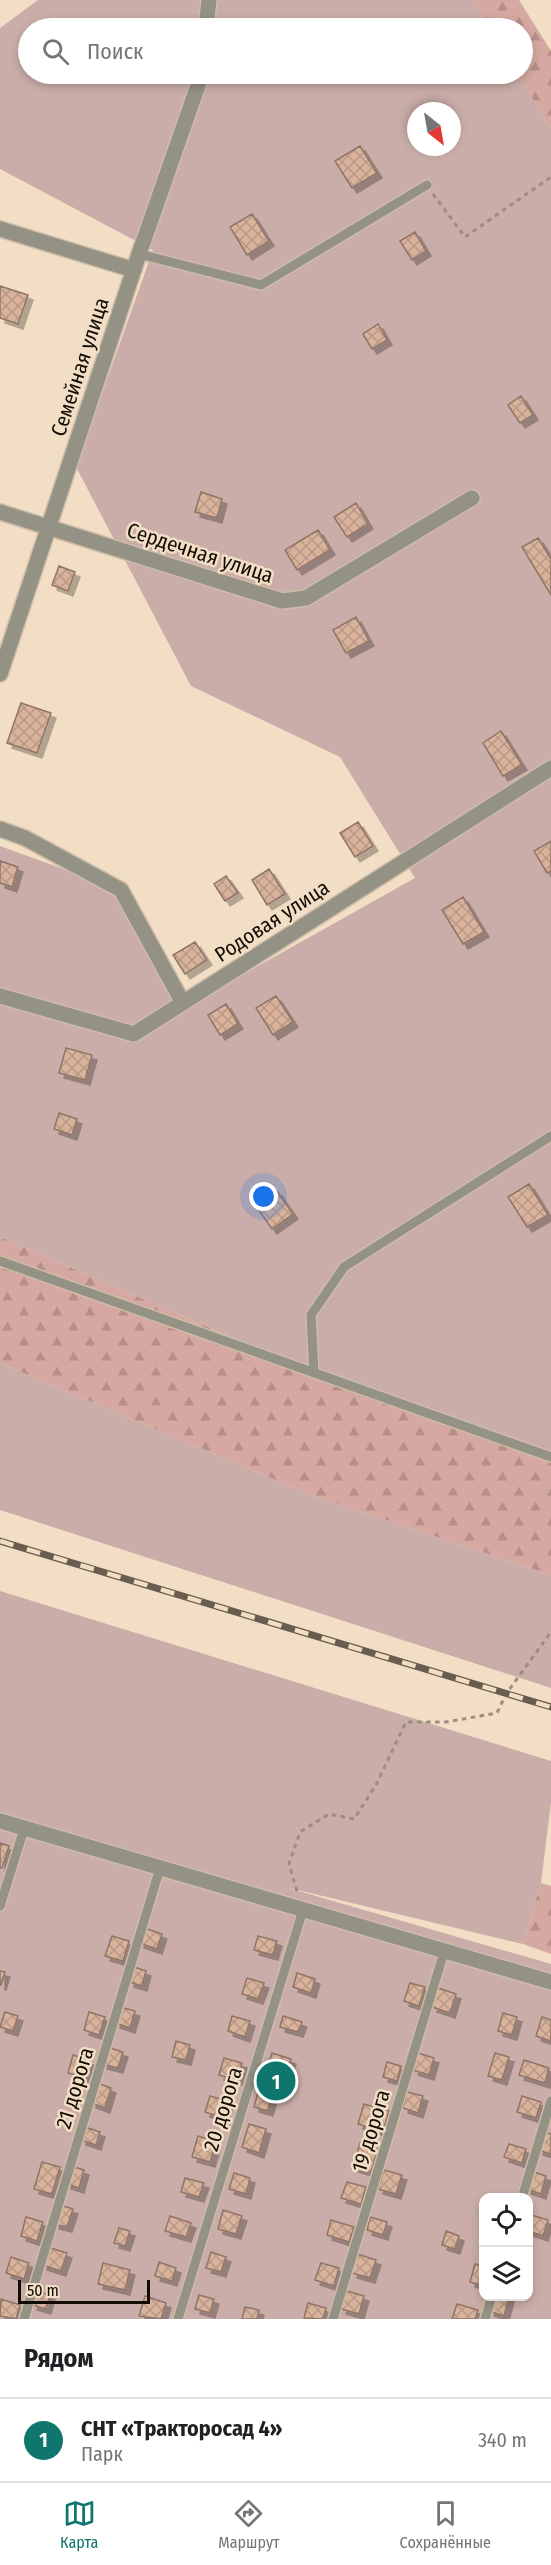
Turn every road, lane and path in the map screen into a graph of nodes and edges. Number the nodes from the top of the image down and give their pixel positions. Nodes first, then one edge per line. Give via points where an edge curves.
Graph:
1 (209, 0) edge
2 (207, 18) edge
3 (198, 84) edge
4 (551, 177) edge
5 (427, 185) joint
6 (0, 229) edge
7 (139, 254) junction
8 (134, 270) junction
9 (472, 498) dead end
10 (0, 512) edge
11 (49, 527) junction
12 (0, 674) edge
13 (551, 768) edge
14 (0, 829) edge
15 (0, 996) edge
16 (183, 1003) junction
17 (551, 1136) edge
18 (0, 1261) edge
19 (314, 1373) junction
20 (551, 1457) edge
21 (551, 1632) edge
22 (0, 1821) edge
23 (24, 1829) junction
24 (160, 1868) junction
25 (0, 1906) edge
26 (303, 1910) junction
27 (444, 1952) junction
28 (551, 1982) edge
29 (551, 2101) edge
30 (523, 2193) edge
31 (490, 2301) edge
32 (24, 2319) edge
33 (178, 2319) edge
34 (333, 2319) edge
35 (485, 2319) edge

1 - 2 street
3 - 7 street, Семейная улица
4 - 5 path via 465,237
5 - 7 lane via 261,285
6 - 8 street
7 - 8 street, Семейная улица
8 - 11 street, Семейная улица
9 - 11 street, Сердечная улица via 306,598 282,601
10 - 11 street, Сердечная улица
11 - 12 street, Семейная улица
13 - 16 street, Родовая улица
14 - 16 street via 25,838 121,891
15 - 16 street, Родовая улица via 134,1034
17 - 19 lane via 344,1268 311,1315
18 - 19 lane
19 - 20 lane
21 - 26 path via 506,1694 497,1713 446,1722 406,1722 376,1785 354,1819 329,1814 300,1832 289,1864
22 - 23 street
23 - 24 street
23 - 25 lane
24 - 26 street
24 - 32 lane, 21 дорога
26 - 27 street
26 - 33 lane, 20 дорога
27 - 28 street
27 - 34 lane, 19 дорога
29 - 30 lane
31 - 35 lane

